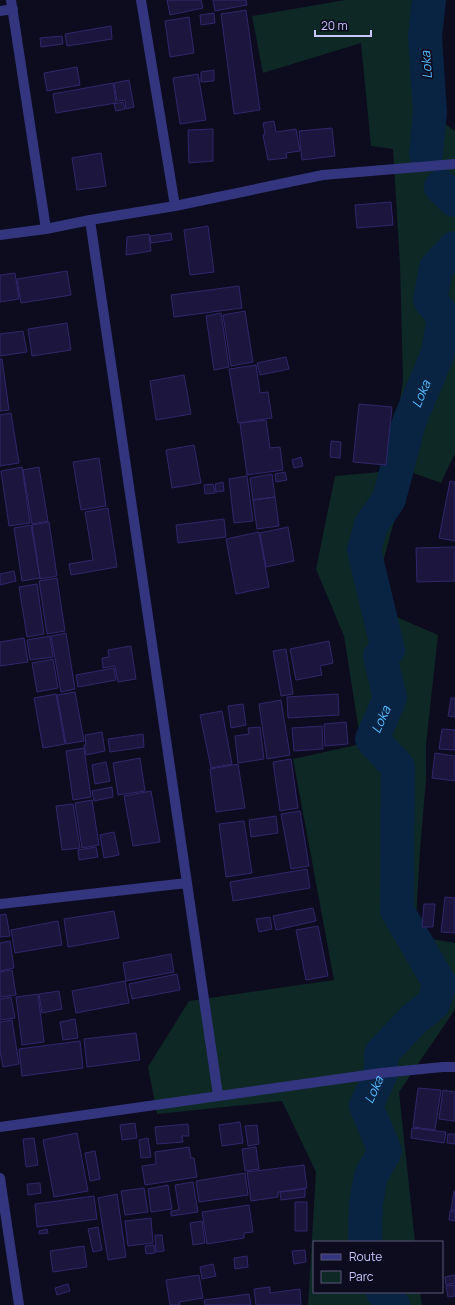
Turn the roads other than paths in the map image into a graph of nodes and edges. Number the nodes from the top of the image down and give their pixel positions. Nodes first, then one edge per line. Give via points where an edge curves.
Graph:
1 (141, 0) edge
2 (12, 4) edge
3 (0, 11) edge
4 (455, 164) edge
5 (175, 206) junction
6 (90, 220) junction
7 (46, 229) junction
8 (0, 235) edge
9 (187, 883) junction
10 (0, 904) edge
11 (455, 1067) edge
12 (218, 1095) junction
13 (0, 1127) edge
14 (0, 1178) edge
15 (19, 1305) edge

1 - 5 street
2 - 3 street
2 - 7 street
4 - 5 street via 323,175
5 - 6 street
6 - 7 street
6 - 9 street
7 - 8 street
9 - 10 street
9 - 12 street
11 - 12 street via 381,1073
12 - 13 street
14 - 15 street

